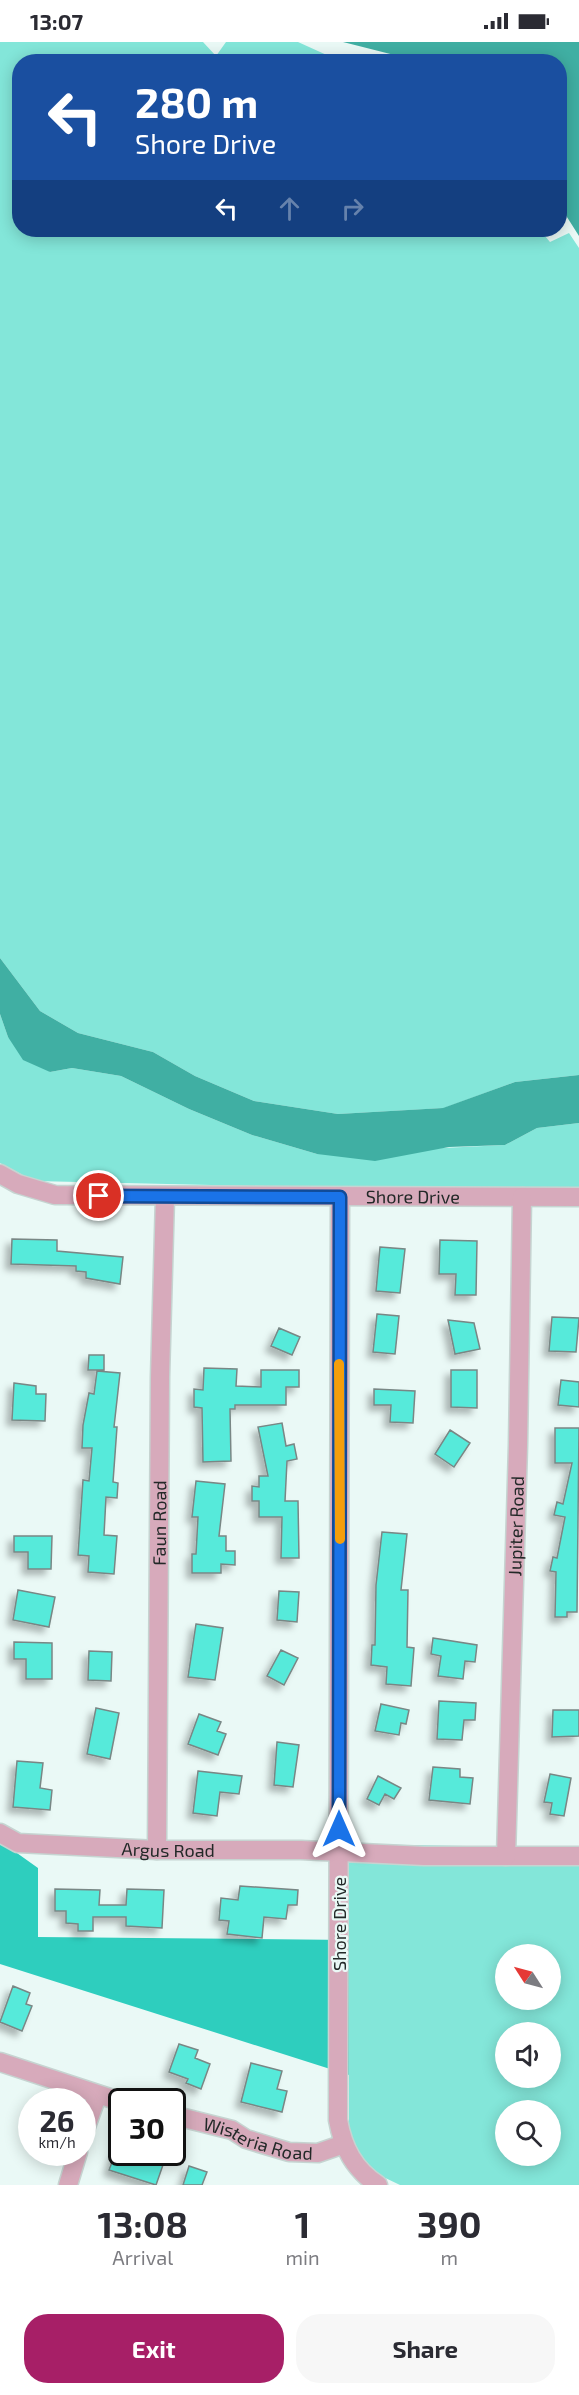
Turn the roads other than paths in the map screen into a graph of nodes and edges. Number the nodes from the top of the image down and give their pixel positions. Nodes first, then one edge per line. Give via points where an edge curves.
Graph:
1 (0, 1174) edge
2 (165, 1197) junction
3 (340, 1197) junction
4 (522, 1197) junction
5 (579, 1197) edge
6 (0, 1833) edge
7 (157, 1850) junction
8 (339, 1852) junction
9 (506, 1856) junction
10 (579, 1856) edge
11 (0, 2062) edge
12 (97, 2096) joint
13 (108, 2099) edge
14 (186, 2118) edge
15 (344, 2144) junction
16 (74, 2166) edge
17 (68, 2185) edge
18 (378, 2185) edge

1 - 2 street, Shore Drive via 55,1195
2 - 3 street, Shore Drive
2 - 7 street, Faun Road
3 - 4 street, Shore Drive
3 - 8 street
4 - 5 street, Shore Drive
4 - 9 street, Jupiter Road
6 - 7 street, Argus Road via 18,1843
7 - 8 street, Argus Road
8 - 9 street, Shore Drive
8 - 15 street, Shore Drive via 338,2120
9 - 10 street, Shore Drive
11 - 12 street
12 - 13 street
14 - 15 street, Wisteria Road via 232,2130 246,2139 289,2152 318,2153
15 - 18 street, Shore Drive via 360,2170
16 - 17 street

